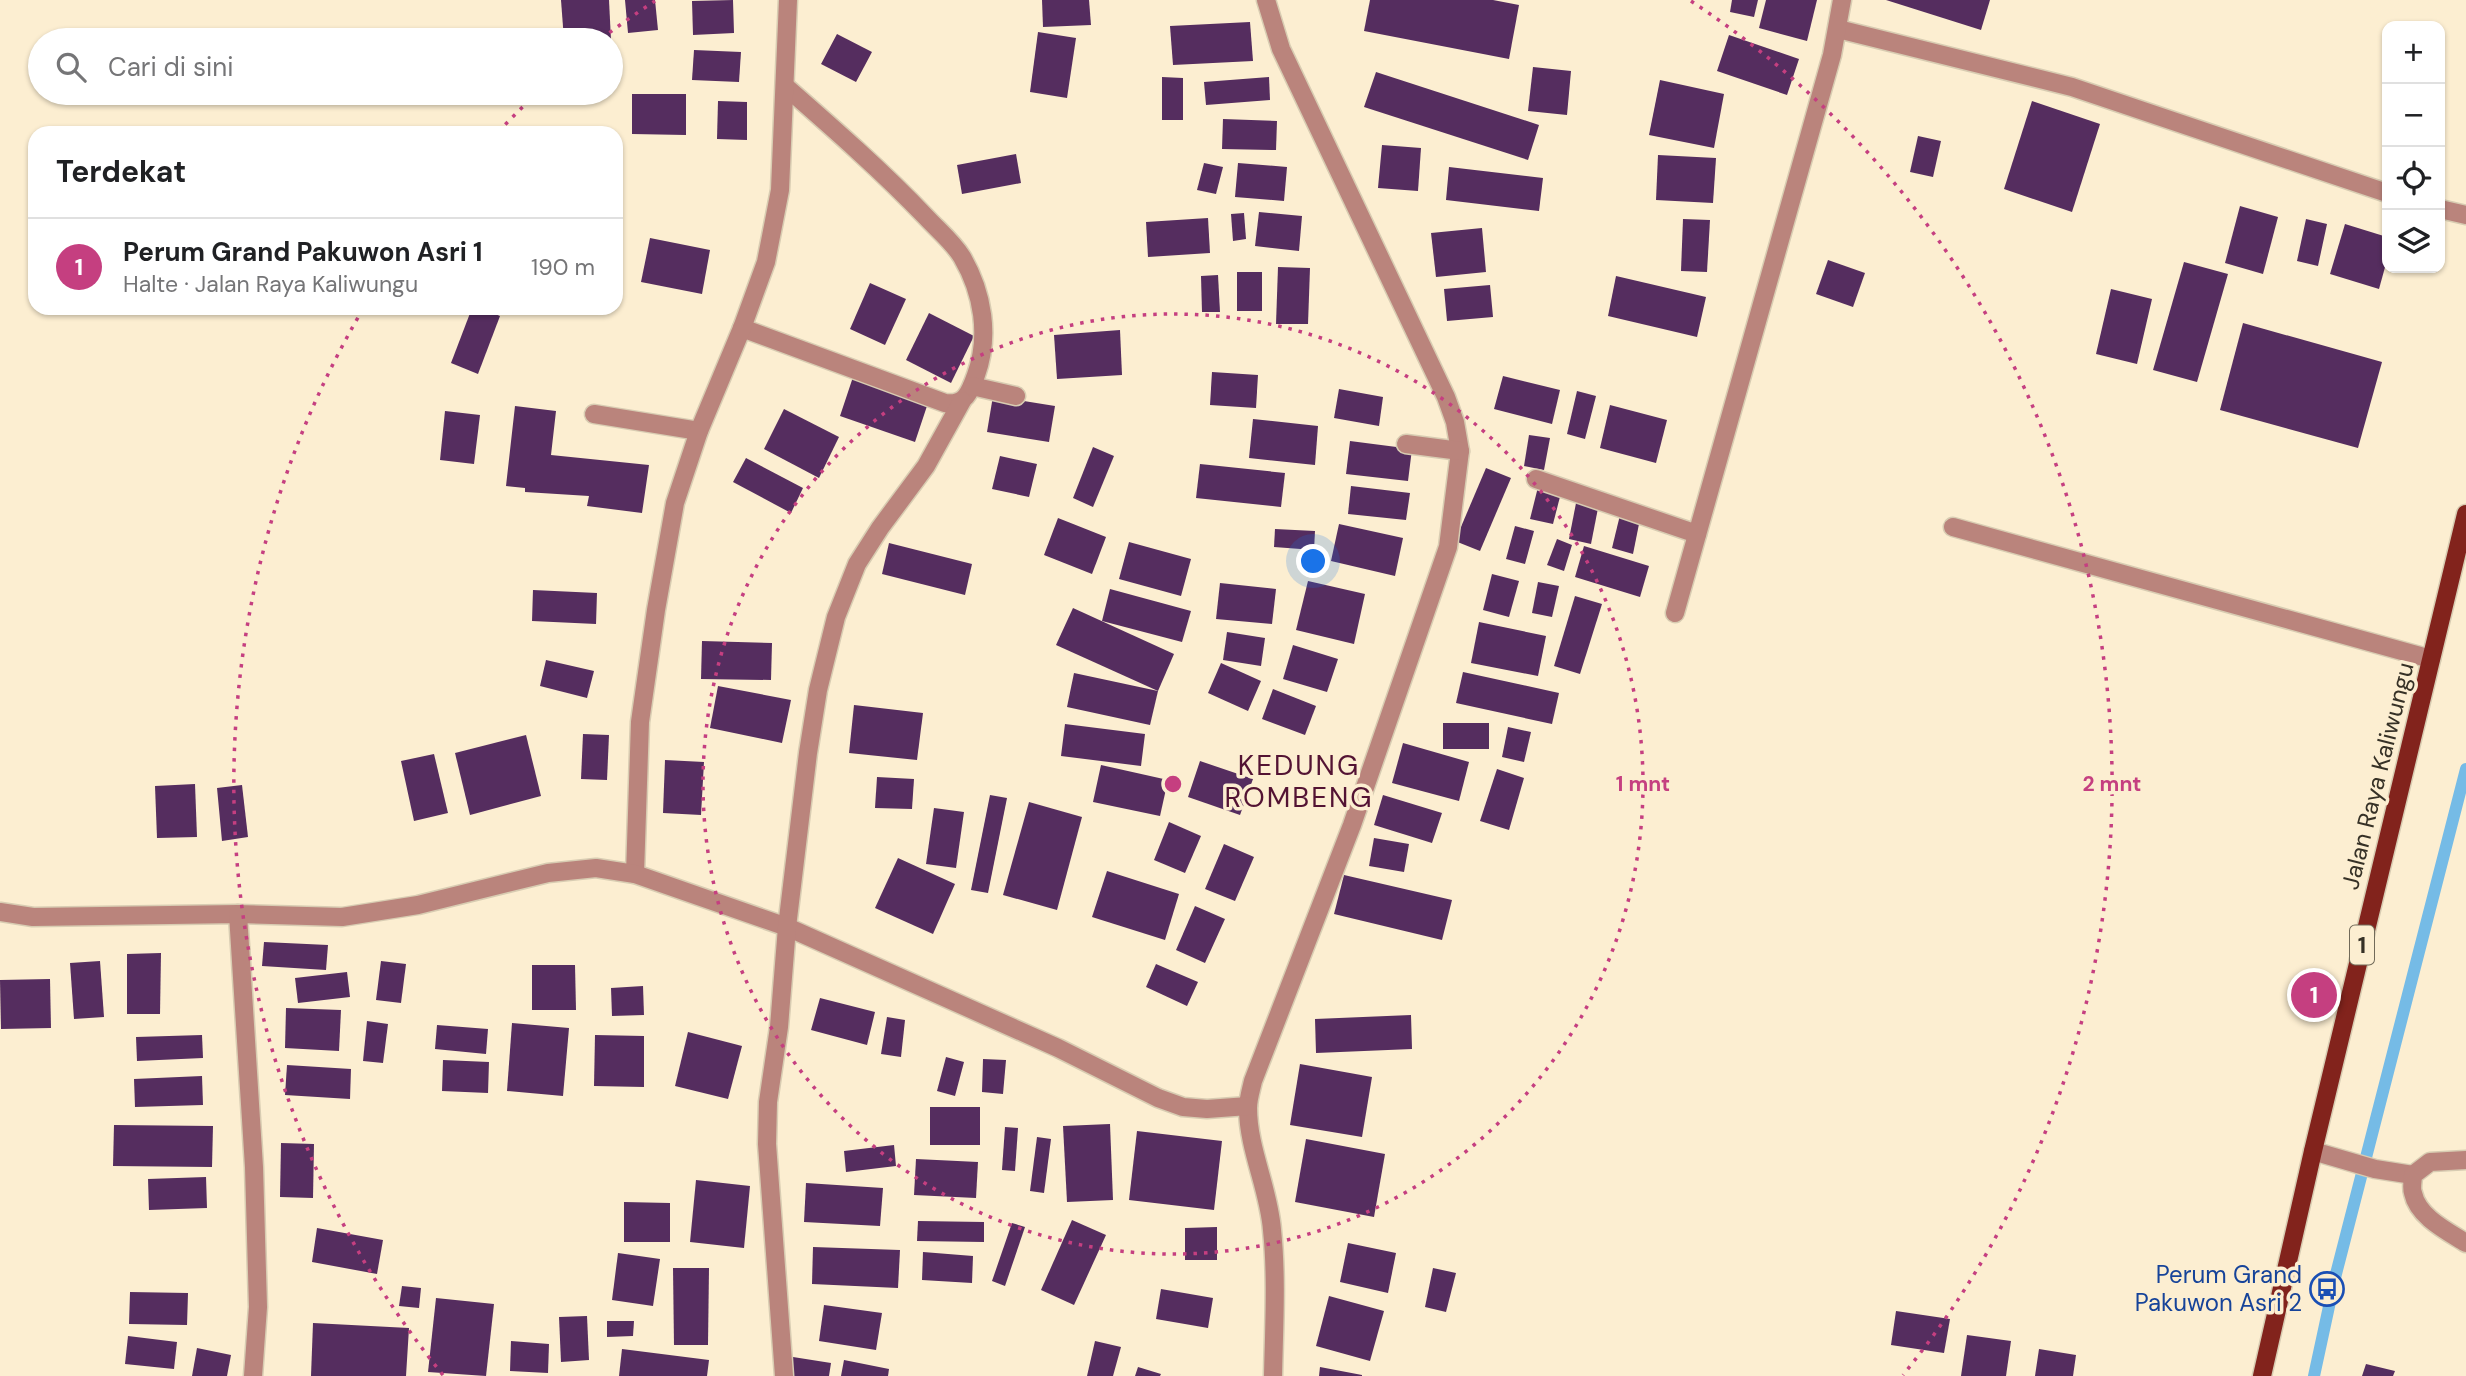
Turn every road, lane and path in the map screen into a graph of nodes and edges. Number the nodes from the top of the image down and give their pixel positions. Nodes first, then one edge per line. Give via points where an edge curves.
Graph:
1 (788, 0) edge
2 (1266, 0) edge
3 (1842, 0) edge
4 (1838, 29) junction
5 (786, 87) junction
6 (2382, 191) edge
7 (2444, 210) edge
8 (2466, 215) edge
9 (742, 328) junction
10 (972, 386) junction
11 (1016, 396) dead end
12 (962, 401) junction
13 (594, 414) dead end
14 (699, 431) junction
15 (1406, 444) dead end
16 (1460, 451) junction
17 (1536, 479) dead end
18 (2466, 514) edge
19 (1954, 527) dead end
20 (1697, 534) junction
21 (1675, 613) dead end
22 (2431, 659) junction
23 (635, 873) junction
24 (0, 912) edge
25 (238, 914) junction
26 (787, 927) junction
27 (1248, 1106) junction
28 (2313, 1151) junction
29 (2466, 1160) edge
30 (2413, 1175) junction
31 (2466, 1243) edge
32 (253, 1376) edge
33 (784, 1376) edge
34 (1273, 1376) edge
35 (2262, 1376) edge

1 - 5 street
2 - 16 street via 1280,49 1446,397
3 - 4 street
4 - 6 street via 2072,87
4 - 20 street
5 - 9 street via 780,190 766,262
5 - 10 street via 876,167 961,256 978,294 983,322 981,361
7 - 8 street
9 - 12 street via 945,403
9 - 14 street
10 - 11 street
10 - 12 street
12 - 26 street via 926,466 856,564 836,618 816,703
13 - 14 street
14 - 23 street via 675,503 656,610 640,722
15 - 16 street
16 - 27 street via 1448,547 1352,825 1253,1081
17 - 20 street
18 - 22 main road, Jalan Raya Kaliwungu / 1
19 - 22 street
20 - 21 street
22 - 28 main road, Jalan Raya Kaliwungu / 1
23 - 25 street via 596,868 548,873 418,905 342,917
23 - 26 street
24 - 25 street via 33,917
25 - 32 street via 254,1167 258,1307
26 - 27 street via 1058,1048 1158,1098 1184,1107
26 - 33 street via 767,1144
27 - 34 street via 1272,1229
28 - 30 street
28 - 35 main road, Jalan Raya Kaliwungu / 1
29 - 30 street via 2430,1162
30 - 31 street via 2413,1193 2424,1213

